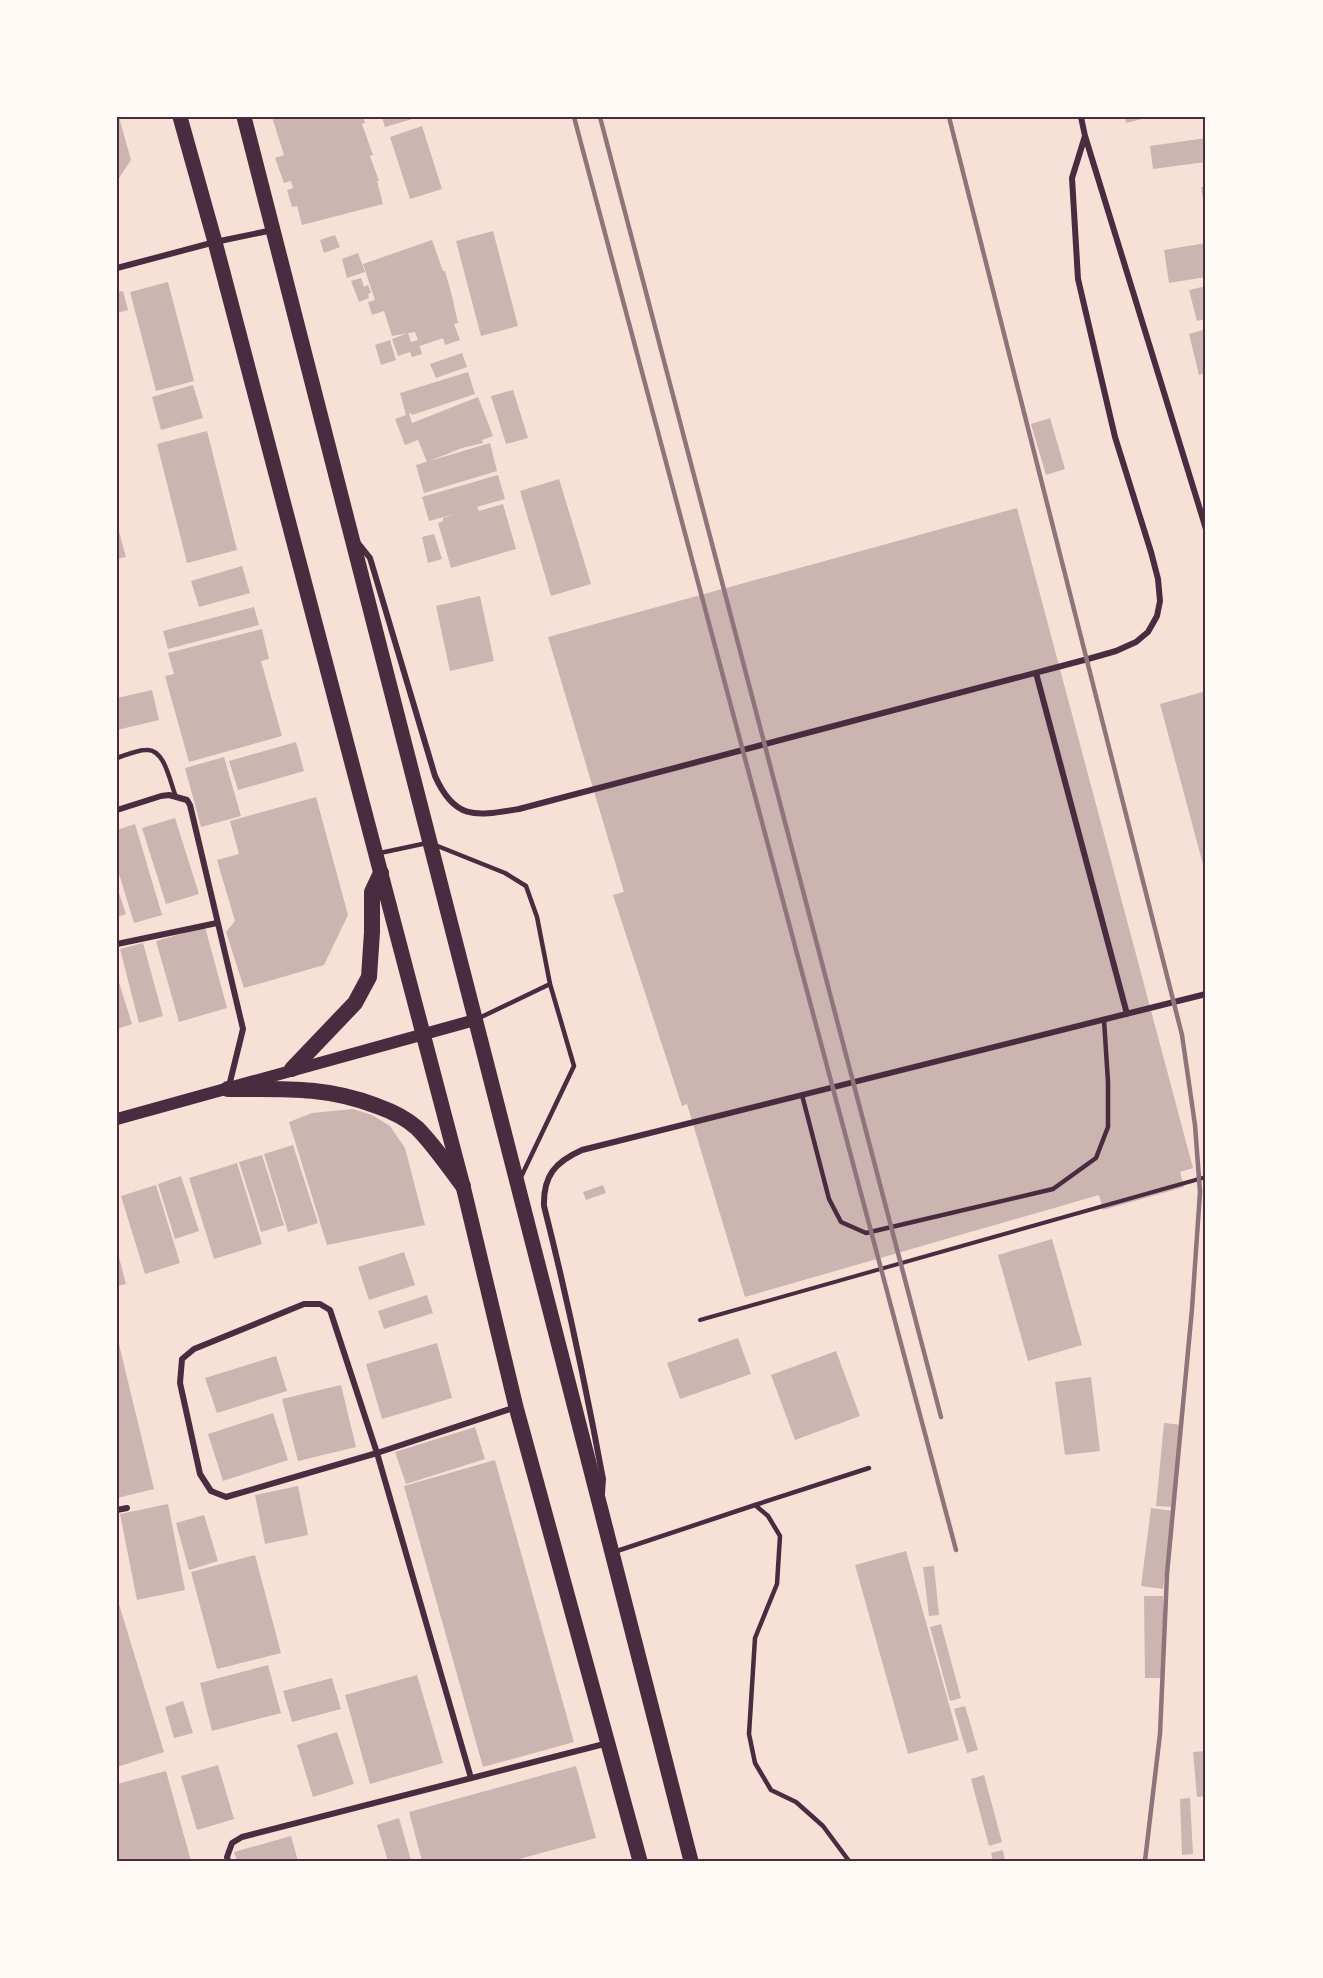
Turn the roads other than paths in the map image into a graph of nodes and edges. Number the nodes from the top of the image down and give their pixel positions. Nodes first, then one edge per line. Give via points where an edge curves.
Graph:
1 (180, 117) edge
2 (244, 117) edge
3 (1081, 117) edge
4 (1085, 136) junction
5 (273, 230) junction
6 (215, 242) junction
7 (117, 268) edge
8 (1206, 529) edge
9 (351, 533) junction
10 (1036, 673) junction
11 (117, 758) edge
12 (176, 797) junction
13 (117, 810) edge
14 (430, 843) junction
15 (376, 854) junction
16 (381, 873) junction
17 (217, 923) junction
18 (117, 944) edge
19 (550, 984) junction
20 (1206, 994) edge
21 (1127, 1014) junction
22 (475, 1020) junction
23 (1104, 1020) junction
24 (423, 1034) junction
25 (292, 1070) junction
26 (228, 1089) junction
27 (802, 1095) junction
28 (117, 1119) edge
29 (517, 1185) junction
30 (463, 1186) junction
31 (516, 1407) junction
32 (377, 1453) junction
33 (869, 1468) dead end
34 (755, 1505) junction
35 (127, 1508) dead end
36 (117, 1510) edge
37 (602, 1514) junction
38 (612, 1553) junction
39 (609, 1743) junction
40 (471, 1778) junction
41 (228, 1861) edge
42 (640, 1861) edge
43 (691, 1861) edge
44 (849, 1861) edge

1 - 6 main road
2 - 5 main road
3 - 4 street
4 - 8 street
4 - 10 street via 1072,178 1078,279 1115,437 1158,579 1160,601 1148,632 1136,642
5 - 6 street
5 - 9 main road
6 - 7 street
6 - 15 main road
9 - 10 street via 370,558 435,776 443,794 469,814 519,809
9 - 14 main road
10 - 21 street
11 - 12 lane via 147,749 156,752
12 - 13 street via 161,796
12 - 17 street via 190,805
14 - 15 lane
14 - 19 lane via 505,873 526,886 537,917
14 - 22 main road
15 - 16 main road
16 - 24 main road
16 - 25 highway via 372,892 369,976 355,1003
17 - 18 street
17 - 26 street via 243,1029
19 - 22 lane
19 - 29 lane via 574,1066
20 - 21 street
21 - 23 street
22 - 24 main road
22 - 29 main road
23 - 27 street
23 - 27 lane via 1108,1127 1095,1158 1053,1190 866,1233 841,1222 829,1199
24 - 25 main road
24 - 30 main road
25 - 26 main road
26 - 28 main road
26 - 30 highway via 319,1090 354,1096 391,1111 416,1127
27 - 37 street via 582,1150 565,1158 547,1180 544,1206 584,1376 603,1479
29 - 37 main road
30 - 31 main road
31 - 32 street
31 - 39 main road
32 - 32 street via 226,1497 211,1491 200,1474 180,1383 182,1359 194,1349 304,1304 320,1304 330,1310
32 - 40 street
33 - 34 lane
34 - 38 lane
34 - 44 lane via 768,1516 780,1536 777,1584 755,1638 749,1734 754,1763 771,1790 796,1802 823,1826
35 - 36 street
37 - 38 main road
38 - 43 main road
39 - 40 street
39 - 42 main road
40 - 41 street via 242,1837 232,1843

